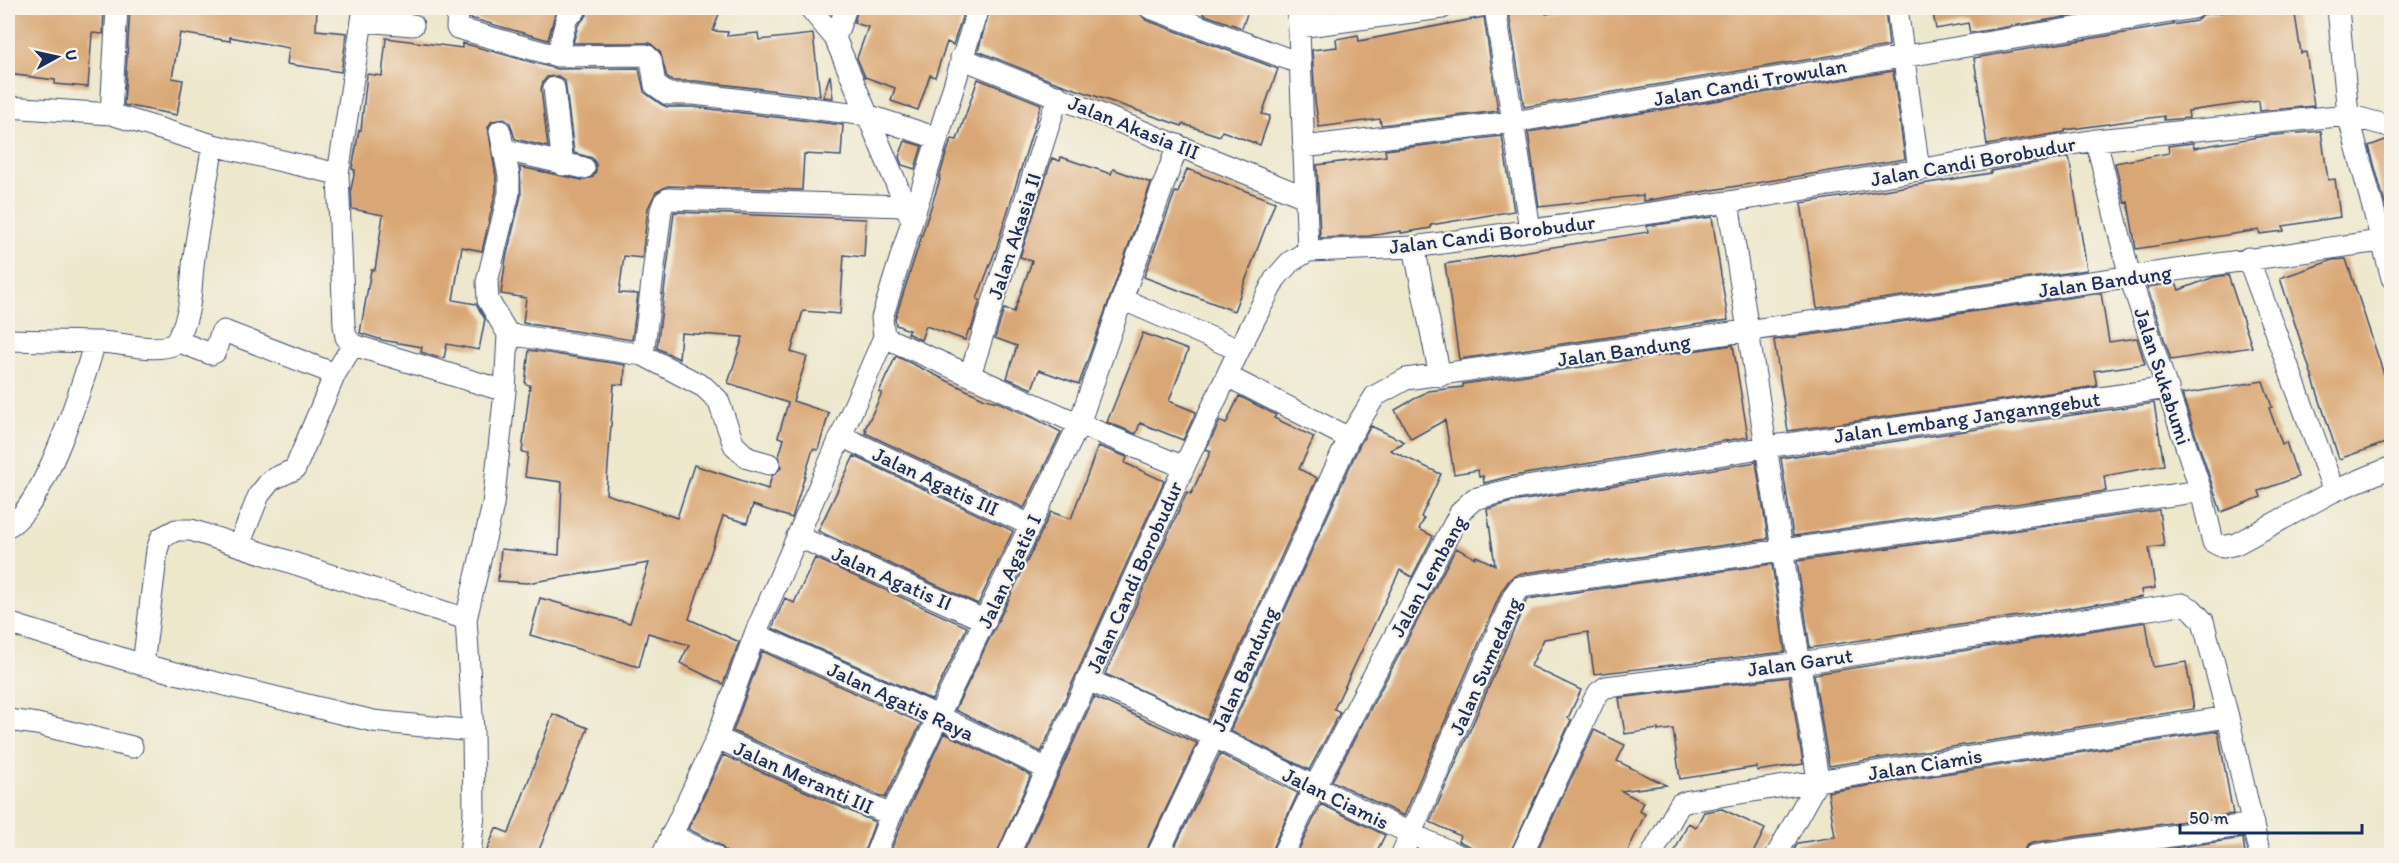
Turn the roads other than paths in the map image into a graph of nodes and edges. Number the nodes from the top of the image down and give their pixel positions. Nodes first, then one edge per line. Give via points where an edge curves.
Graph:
1 (117, 8) edge
2 (458, 8) edge
3 (810, 8) edge
4 (846, 8) edge
5 (978, 8) edge
6 (1150, 8) edge
7 (1442, 8) edge
8 (1495, 8) edge
9 (1897, 8) edge
10 (2194, 8) edge
11 (2338, 8) edge
12 (574, 10) dead end
13 (363, 14) edge
14 (1298, 17) edge
15 (413, 25) dead end
16 (836, 38) junction
17 (557, 56) junction
18 (1903, 57) junction
19 (962, 58) junction
20 (1299, 63) junction
21 (554, 88) dead end
22 (1058, 96) junction
23 (8, 107) edge
24 (111, 114) junction
25 (867, 115) junction
26 (2348, 116) junction
27 (1513, 122) junction
28 (2391, 127) edge
29 (937, 138) junction
30 (2096, 140) junction
31 (213, 145) junction
32 (1178, 145) junction
33 (1304, 147) junction
34 (563, 165) junction
35 (584, 168) dead end
36 (1919, 170) junction
37 (338, 174) junction
38 (1305, 197) junction
39 (1728, 202) junction
40 (909, 214) junction
41 (1530, 229) junction
42 (2380, 241) junction
43 (1414, 247) junction
44 (1308, 251) junction
45 (2248, 258) junction
46 (2130, 277) junction
47 (2391, 278) edge
48 (1122, 299) junction
49 (1748, 332) junction
50 (508, 334) junction
51 (884, 337) junction
52 (8, 340) edge
53 (177, 341) junction
54 (95, 342) junction
55 (353, 345) junction
56 (1239, 350) junction
57 (643, 355) junction
58 (335, 374) junction
59 (970, 375) junction
60 (1227, 376) junction
61 (1440, 376) junction
62 (2168, 388) junction
63 (505, 391) junction
64 (1078, 424) junction
65 (841, 436) junction
66 (1349, 438) junction
67 (1766, 447) junction
68 (769, 464) dead end
69 (1184, 467) junction
70 (2391, 467) edge
71 (2200, 491) junction
72 (2334, 491) junction
73 (1030, 525) junction
74 (8, 526) edge
75 (797, 536) junction
76 (239, 545) junction
77 (1782, 550) junction
78 (466, 619) junction
79 (986, 621) junction
80 (8, 623) edge
81 (755, 634) junction
82 (1800, 663) junction
83 (143, 665) junction
84 (1087, 680) junction
85 (940, 717) junction
86 (2228, 717) junction
87 (8, 720) edge
88 (473, 731) junction
89 (1214, 736) junction
90 (717, 738) junction
91 (132, 747) dead end
92 (1047, 769) junction
93 (1818, 780) junction
94 (1314, 788) junction
95 (891, 815) junction
96 (2253, 824) junction
97 (1412, 834) junction
98 (671, 836) junction
99 (470, 855) edge
100 (662, 855) edge
101 (714, 855) edge
102 (875, 855) edge
103 (1008, 855) edge
104 (1157, 855) edge
105 (1282, 855) edge
106 (1401, 855) edge
107 (1460, 855) edge
108 (1521, 855) edge
109 (1651, 855) edge
110 (1776, 855) edge
111 (2034, 855) edge
112 (2260, 855) edge

1 - 24 street
2 - 17 street via 458,28
3 - 16 street
4 - 16 street
5 - 19 street
6 - 20 street
7 - 14 street
8 - 27 street
9 - 18 street
10 - 18 street, Jalan Candi Trowulan
11 - 26 street
12 - 17 street via 567,17
13 - 15 street
13 - 37 street
14 - 20 street
16 - 25 street
17 - 25 street via 646,55 651,60 655,85 668,94 694,93
18 - 27 street, Jalan Candi Trowulan
18 - 36 street
19 - 22 street, Jalan Akasia III
19 - 29 street
20 - 33 street
21 - 34 street
22 - 32 street, Jalan Akasia III
22 - 59 street, Jalan Akasia II
23 - 24 street
24 - 31 street
25 - 29 street
25 - 40 street
26 - 28 street, Jalan Candi Borobudur
26 - 30 street, Jalan Candi Borobudur
26 - 42 street
27 - 33 street, Jalan Candi Trowulan
27 - 41 street
29 - 40 street
30 - 36 street, Jalan Candi Borobudur
30 - 46 street, Jalan Sukabumi
31 - 37 street
31 - 53 street via 194,253 192,295
32 - 38 street, Jalan Akasia III
32 - 48 street, Jalan Agatis I
33 - 38 street
34 - 35 street
34 - 50 street via 502,141 509,193 487,282 488,300
36 - 39 street, Jalan Candi Borobudur
37 - 55 street via 344,325 346,337
38 - 44 street
39 - 41 street, Jalan Candi Borobudur
39 - 49 street
40 - 51 street via 882,318
40 - 57 street via 668,199 661,210
41 - 43 street, Jalan Candi Borobudur
42 - 45 street, Jalan Bandung
42 - 47 street
43 - 44 street, Jalan Candi Borobudur
43 - 61 street
44 - 56 street, Jalan Candi Borobudur via 1290,262 1275,279
45 - 46 street, Jalan Bandung
45 - 72 street
46 - 49 street, Jalan Bandung
46 - 62 street, Jalan Sukabumi
48 - 56 street
48 - 64 street, Jalan Agatis I
49 - 61 street, Jalan Bandung
49 - 67 street
50 - 57 street
50 - 63 street
51 - 59 street
51 - 65 street
52 - 54 street
53 - 54 street via 163,349
53 - 58 street via 211,354 224,331
54 - 74 street via 53,462 18,518
55 - 58 street
55 - 63 street
56 - 60 street, Jalan Candi Borobudur
57 - 68 street via 704,387 718,400 734,445 748,458
58 - 76 street via 294,469 271,480 259,495
59 - 64 street
60 - 66 street
60 - 69 street, Jalan Candi Borobudur
61 - 66 street, Jalan Bandung via 1406,379 1375,396
62 - 67 street, Jalan Lembang Janganngebut
62 - 71 street, Jalan Sukabumi
63 - 78 street via 493,505
64 - 69 street
64 - 73 street, Jalan Agatis I
65 - 73 street, Jalan Agatis III
65 - 75 street
66 - 89 street, Jalan Bandung
67 - 77 street
67 - 94 street, Jalan Lembang via 1509,490 1474,500 1461,511
69 - 84 street, Jalan Candi Borobudur
70 - 72 street
71 - 72 street, Jalan Sukabumi via 2213,542 2223,547 2236,544
71 - 77 street
73 - 79 street, Jalan Agatis I
75 - 79 street, Jalan Agatis II
75 - 81 street
76 - 78 street
76 - 83 street via 191,530 176,530 161,538
77 - 82 street
77 - 97 street, Jalan Sumedang via 1520,587
78 - 88 street
79 - 85 street, Jalan Agatis I
80 - 83 street
81 - 85 street, Jalan Agatis Raya
81 - 90 street
82 - 86 street, Jalan Garut via 2182,604 2203,621
82 - 93 street
82 - 108 street, Jalan Garut via 1606,687 1599,692
83 - 88 street via 373,721
84 - 89 street, Jalan Ciamis
84 - 92 street, Jalan Candi Borobudur
85 - 92 street, Jalan Agatis Raya
85 - 95 street, Jalan Agatis I
86 - 93 street, Jalan Ciamis
86 - 96 street
87 - 91 street
88 - 99 street
89 - 94 street, Jalan Ciamis
89 - 104 street, Jalan Bandung
90 - 95 street, Jalan Meranti III
90 - 98 street
92 - 103 street, Jalan Candi Borobudur
93 - 109 street, Jalan Ciamis via 1680,804
93 - 110 street
94 - 97 street, Jalan Ciamis
94 - 105 street, Jalan Lembang
95 - 102 street, Jalan Agatis I
96 - 111 street
96 - 112 street
97 - 106 street, Jalan Sumedang
97 - 107 street, Jalan Ciamis
98 - 100 street
98 - 101 street

